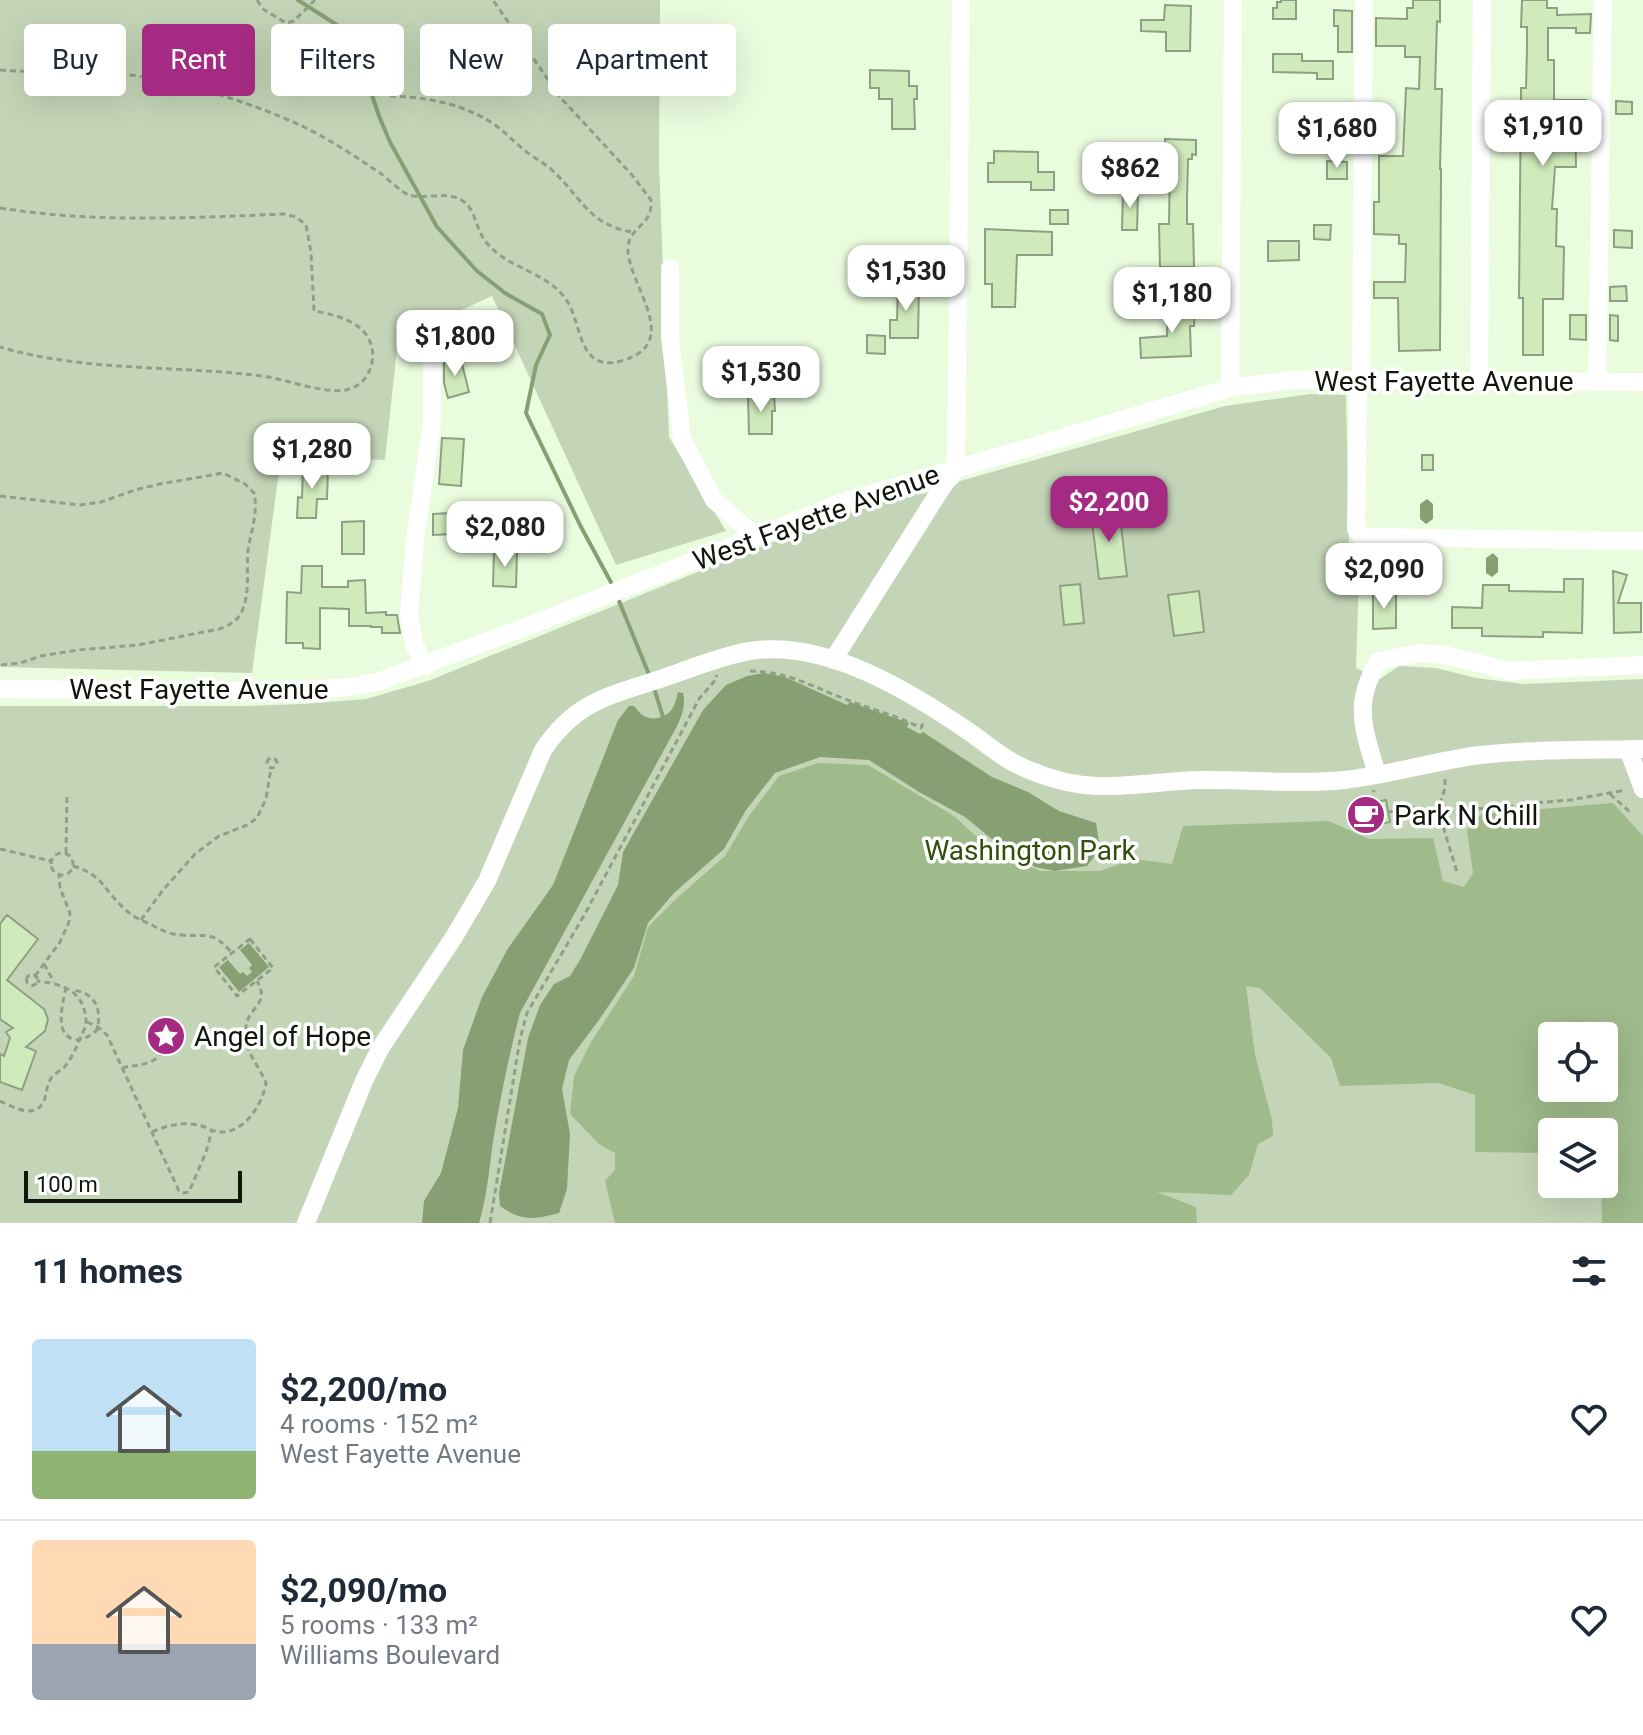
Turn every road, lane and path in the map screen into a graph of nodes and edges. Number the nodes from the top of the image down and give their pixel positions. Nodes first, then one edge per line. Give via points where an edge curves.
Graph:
1 (257, 0) edge
2 (315, 0) edge
3 (493, 0) edge
4 (961, 0) edge
5 (1233, 0) edge
6 (1364, 0) edge
7 (1482, 0) edge
8 (1603, 0) edge
9 (0, 70) edge
10 (390, 96) dead end
11 (0, 208) edge
12 (633, 232) junction
13 (670, 268) dead end
14 (0, 347) edge
15 (432, 348) dead end
16 (1361, 380) junction
17 (1479, 381) junction
18 (1597, 382) junction
19 (1643, 382) edge
20 (1230, 388) junction
21 (956, 468) junction
22 (0, 496) edge
23 (755, 536) junction
24 (1643, 541) edge
25 (833, 660) junction
26 (0, 665) edge
27 (1643, 665) edge
28 (425, 666) junction
29 (715, 671) dead end
30 (750, 671) dead end
31 (0, 689) edge
32 (929, 715) dead end
33 (1636, 749) edge
34 (271, 768) dead end
35 (1444, 771) dead end
36 (1377, 774) junction
37 (1642, 786) edge
38 (67, 793) dead end
39 (1610, 794) junction
40 (1389, 812) dead end
41 (1439, 813) junction
42 (1631, 813) dead end
43 (0, 849) edge
44 (66, 853) junction
45 (51, 861) junction
46 (73, 866) junction
47 (1457, 872) dead end
48 (59, 875) junction
49 (141, 920) junction
50 (232, 953) junction
51 (44, 964) junction
52 (257, 981) junction
53 (55, 983) junction
54 (66, 987) junction
55 (72, 991) junction
56 (87, 1022) junction
57 (98, 1027) junction
58 (170, 1032) dead end
59 (80, 1040) junction
60 (122, 1068) junction
61 (0, 1101) edge
62 (212, 1130) junction
63 (151, 1132) junction
64 (306, 1223) edge
65 (490, 1223) edge

1 - 2 path via 286,23
3 - 12 path via 560,97 651,200 650,212
4 - 21 street
5 - 20 street
6 - 16 street
7 - 17 street
8 - 18 street
9 - 12 path via 167,80 302,127 409,195 458,197 494,251 562,293 586,351 606,363 636,354 647,345 652,330 628,253
10 - 12 path via 450,103 494,124 553,171 596,218
11 - 14 path via 162,219 296,217 306,225 314,311 344,318 364,332 373,362 362,383 335,391 264,376 74,361
13 - 23 street via 670,337 682,439 714,500
15 - 28 street via 432,423 409,614 414,644
16 - 17 street, West Fayette Avenue
16 - 20 street, West Fayette Avenue via 1291,380
16 - 24 street via 1356,529 1361,535
17 - 18 street, West Fayette Avenue
18 - 19 street, West Fayette Avenue
20 - 21 street, West Fayette Avenue
21 - 23 street, West Fayette Avenue
21 - 25 street
22 - 26 path via 80,505 223,473 255,494 245,603 229,625 138,645
23 - 28 street, West Fayette Avenue
25 - 36 street via 916,697 1014,763 1067,782 1318,782
25 - 64 street via 753,650 591,703 552,735 487,881 381,1047
27 - 36 street via 1509,671 1419,653 1378,661 1363,699
28 - 31 street, West Fayette Avenue via 350,687 296,691
29 - 65 path via 717,678 699,699 527,1013
30 - 32 path via 795,678 921,728
33 - 36 street via 1509,752
33 - 37 street
34 - 49 path via 257,818 195,854
35 - 41 path
37 - 39 path
38 - 44 path
39 - 41 path
39 - 42 path
40 - 41 path via 1416,807
41 - 47 path
43 - 45 path
44 - 45 path
44 - 46 path
45 - 48 path
46 - 48 path via 70,873
46 - 49 path via 94,874 126,911
48 - 51 path via 69,922
49 - 50 path via 175,934 215,937
50 - 52 path via 250,939 273,968
50 - 52 path via 214,967 237,996
51 - 53 path
51 - 53 path via 36,978
52 - 62 path via 262,996 247,1019 247,1044 265,1088 244,1122 229,1131
53 - 54 path
54 - 55 path
54 - 59 path via 61,1025 64,1034
55 - 56 path
55 - 57 path via 92,999 99,1011
56 - 57 path
56 - 59 path
57 - 59 path
57 - 60 path
58 - 60 path via 161,1032 164,1049 158,1057
59 - 61 path via 49,1081 39,1108 30,1112
60 - 63 path
62 - 63 path via 188,1124
62 - 63 path via 189,1192 183,1193

